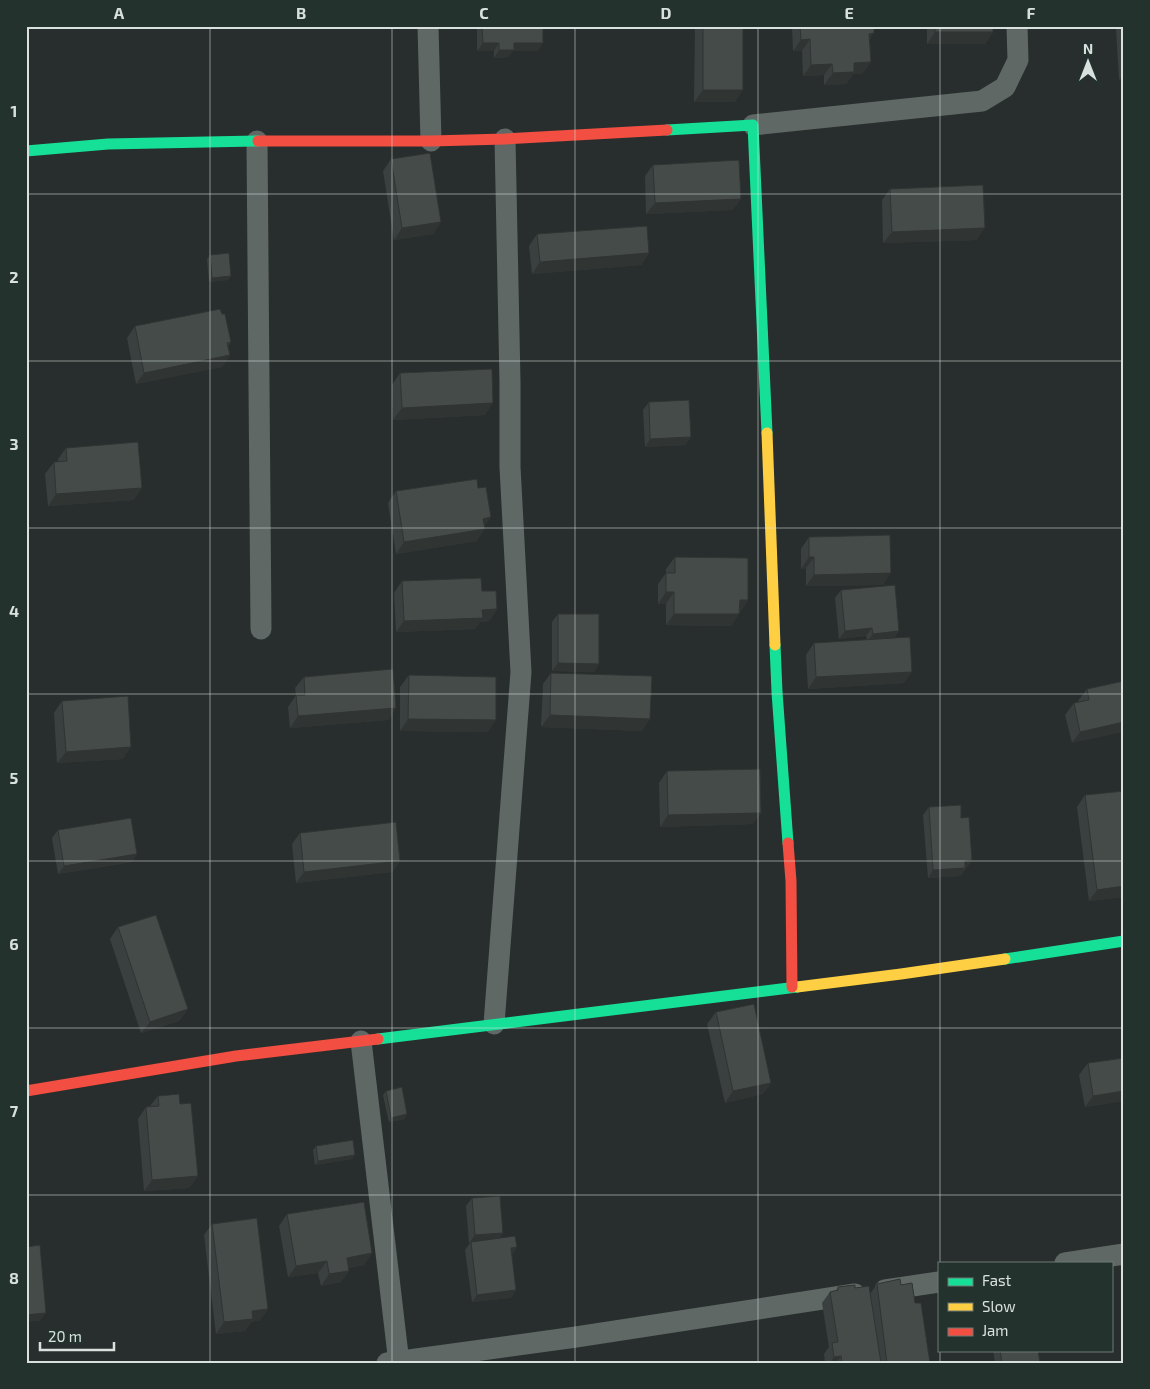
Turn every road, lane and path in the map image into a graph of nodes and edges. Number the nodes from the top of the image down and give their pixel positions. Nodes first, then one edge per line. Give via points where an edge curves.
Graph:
1 (428, 26) edge
2 (1017, 26) edge
3 (753, 125) junction
4 (504, 139) junction
5 (257, 141) junction
6 (431, 141) junction
7 (26, 150) edge
8 (262, 629) dead end
9 (1124, 942) edge
10 (792, 987) junction
11 (494, 1024) junction
12 (361, 1041) junction
13 (26, 1091) edge
14 (1124, 1254) edge
15 (1072, 1262) edge
16 (938, 1282) edge
17 (395, 1362) edge

1 - 6 street
2 - 3 street via 1018,60 1005,87 982,101
3 - 4 street
3 - 10 street via 777,692 791,881
4 - 6 street
4 - 11 street via 510,467 521,672
5 - 6 street
5 - 7 street via 108,144
5 - 8 street
9 - 10 street
10 - 11 street
11 - 12 street
12 - 13 street via 236,1056
12 - 17 street
14 - 15 street
16 - 17 street

